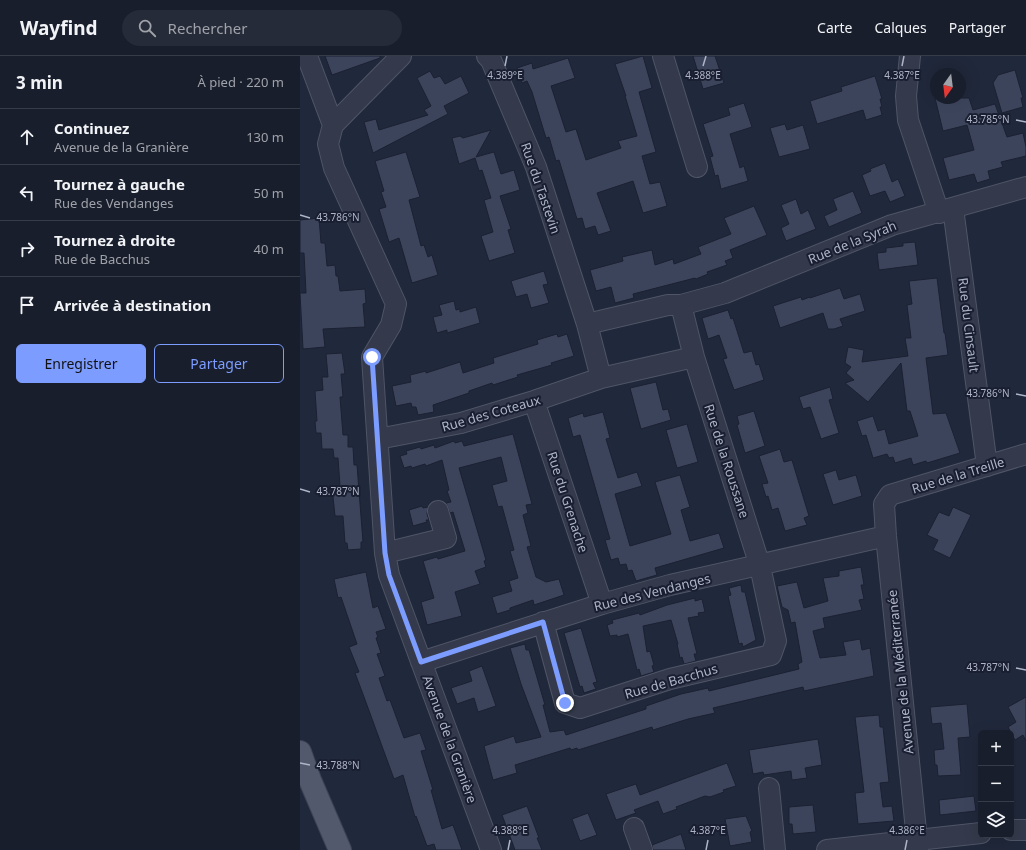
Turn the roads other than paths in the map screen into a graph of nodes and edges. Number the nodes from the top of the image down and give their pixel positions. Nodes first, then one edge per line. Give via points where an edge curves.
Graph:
1 (307, 56) edge
2 (401, 56) edge
3 (663, 56) edge
4 (910, 56) edge
5 (493, 57) edge
6 (333, 125) junction
7 (697, 167) dead end
8 (1026, 187) edge
9 (946, 210) junction
10 (681, 305) junction
11 (587, 324) junction
12 (694, 357) junction
13 (601, 378) junction
14 (534, 401) junction
15 (378, 439) junction
16 (1026, 454) edge
17 (987, 466) junction
18 (890, 495) joint
19 (438, 511) dead end
20 (886, 536) junction
21 (385, 553) junction
22 (760, 566) junction
23 (602, 604) junction
24 (543, 622) junction
25 (421, 662) junction
26 (300, 752) edge
27 (300, 779) edge
28 (769, 788) dead end
29 (634, 828) dead end
30 (1014, 830) edge
31 (1026, 830) edge
32 (978, 834) edge
33 (918, 845) edge
34 (328, 850) edge
35 (340, 850) edge
36 (492, 850) edge
37 (642, 850) edge
38 (775, 850) edge
39 (827, 850) edge

1 - 6 street
2 - 6 street
3 - 7 street
4 - 9 street, Rue du Cinsault via 906,96 908,120
5 - 11 street, Rue du Tastevin via 536,167
6 - 15 street, Avenue de la Granière via 328,144 334,168 396,304 391,325 372,357
8 - 9 street, Rue de la Syrah
9 - 10 street, Rue de la Syrah via 892,225 725,293
9 - 17 street, Rue du Cinsault
10 - 11 street, Rue de la Syrah via 668,305
10 - 12 street, Rue de la Roussane
11 - 13 street, Rue du Tastevin
12 - 13 street, Rue des Coteaux
12 - 22 street, Rue de la Roussane
13 - 14 street, Rue des Coteaux
14 - 15 street, Rue des Coteaux via 461,424
14 - 23 street, Rue du Grenache
15 - 21 street, Avenue de la Granière
16 - 17 street, Rue de la Treille
17 - 18 street, Rue de la Treille
18 - 20 street, Avenue de la Méditerranée via 884,504
19 - 21 street via 446,538
20 - 22 street, Rue des Vendanges
20 - 33 street, Avenue de la Méditerranée
21 - 25 street, Avenue de la Granière via 389,575
22 - 23 street, Rue des Vendanges via 670,585
22 - 24 street, Rue de Bacchus via 776,641 771,655 670,679 580,708 565,703
23 - 24 street, Rue des Vendanges
24 - 25 street, Rue des Vendanges
25 - 36 street, Avenue de la Granière
26 - 35 main road
27 - 34 main road
28 - 38 street
29 - 37 street
30 - 31 street
32 - 33 street
33 - 39 street

